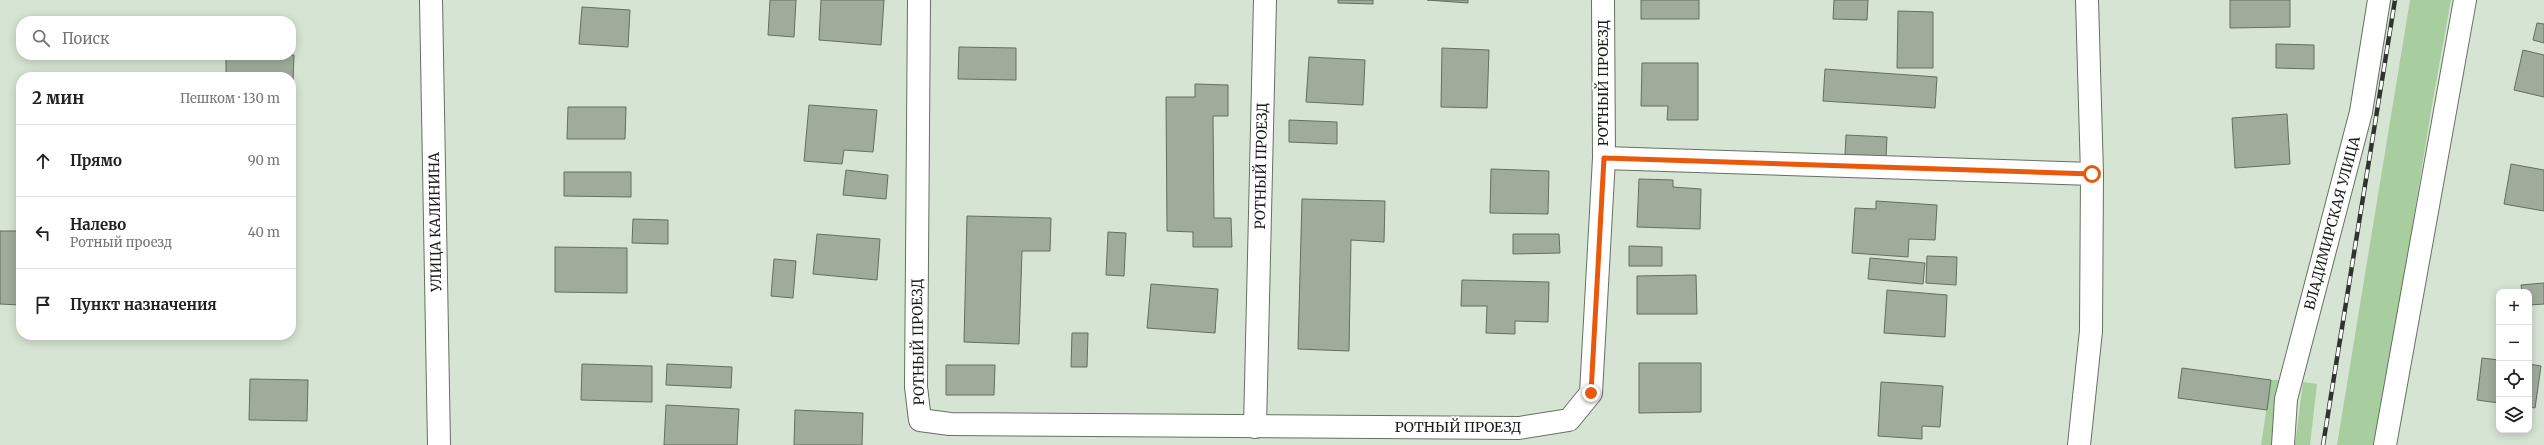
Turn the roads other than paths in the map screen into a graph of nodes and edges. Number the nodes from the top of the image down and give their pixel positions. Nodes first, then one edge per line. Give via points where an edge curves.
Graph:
1 (431, 0) edge
2 (919, 0) edge
3 (1265, 0) edge
4 (1603, 0) edge
5 (2087, 0) edge
6 (2379, 0) edge
7 (2465, 0) edge
8 (1604, 158) junction
9 (2092, 174) junction
10 (1255, 427) junction
11 (439, 445) edge
12 (2079, 445) edge
13 (2283, 445) edge
14 (2385, 445) edge

1 - 11 street, УЛИЦА КАЛИНИНА
2 - 10 street, РОТНЫЙ ПРОЕЗД via 916,387 920,420 950,424
3 - 10 street, РОТНЫЙ ПРОЕЗД
4 - 8 street, РОТНЫЙ ПРОЕЗД
5 - 9 street
6 - 13 street, ВЛАДИМИРСКАЯ УЛИЦА via 2360,112 2286,399
7 - 14 street
8 - 9 street
8 - 10 street, РОТНЫЙ ПРОЕЗД via 1591,393 1569,420 1519,428
9 - 12 street via 2091,331

